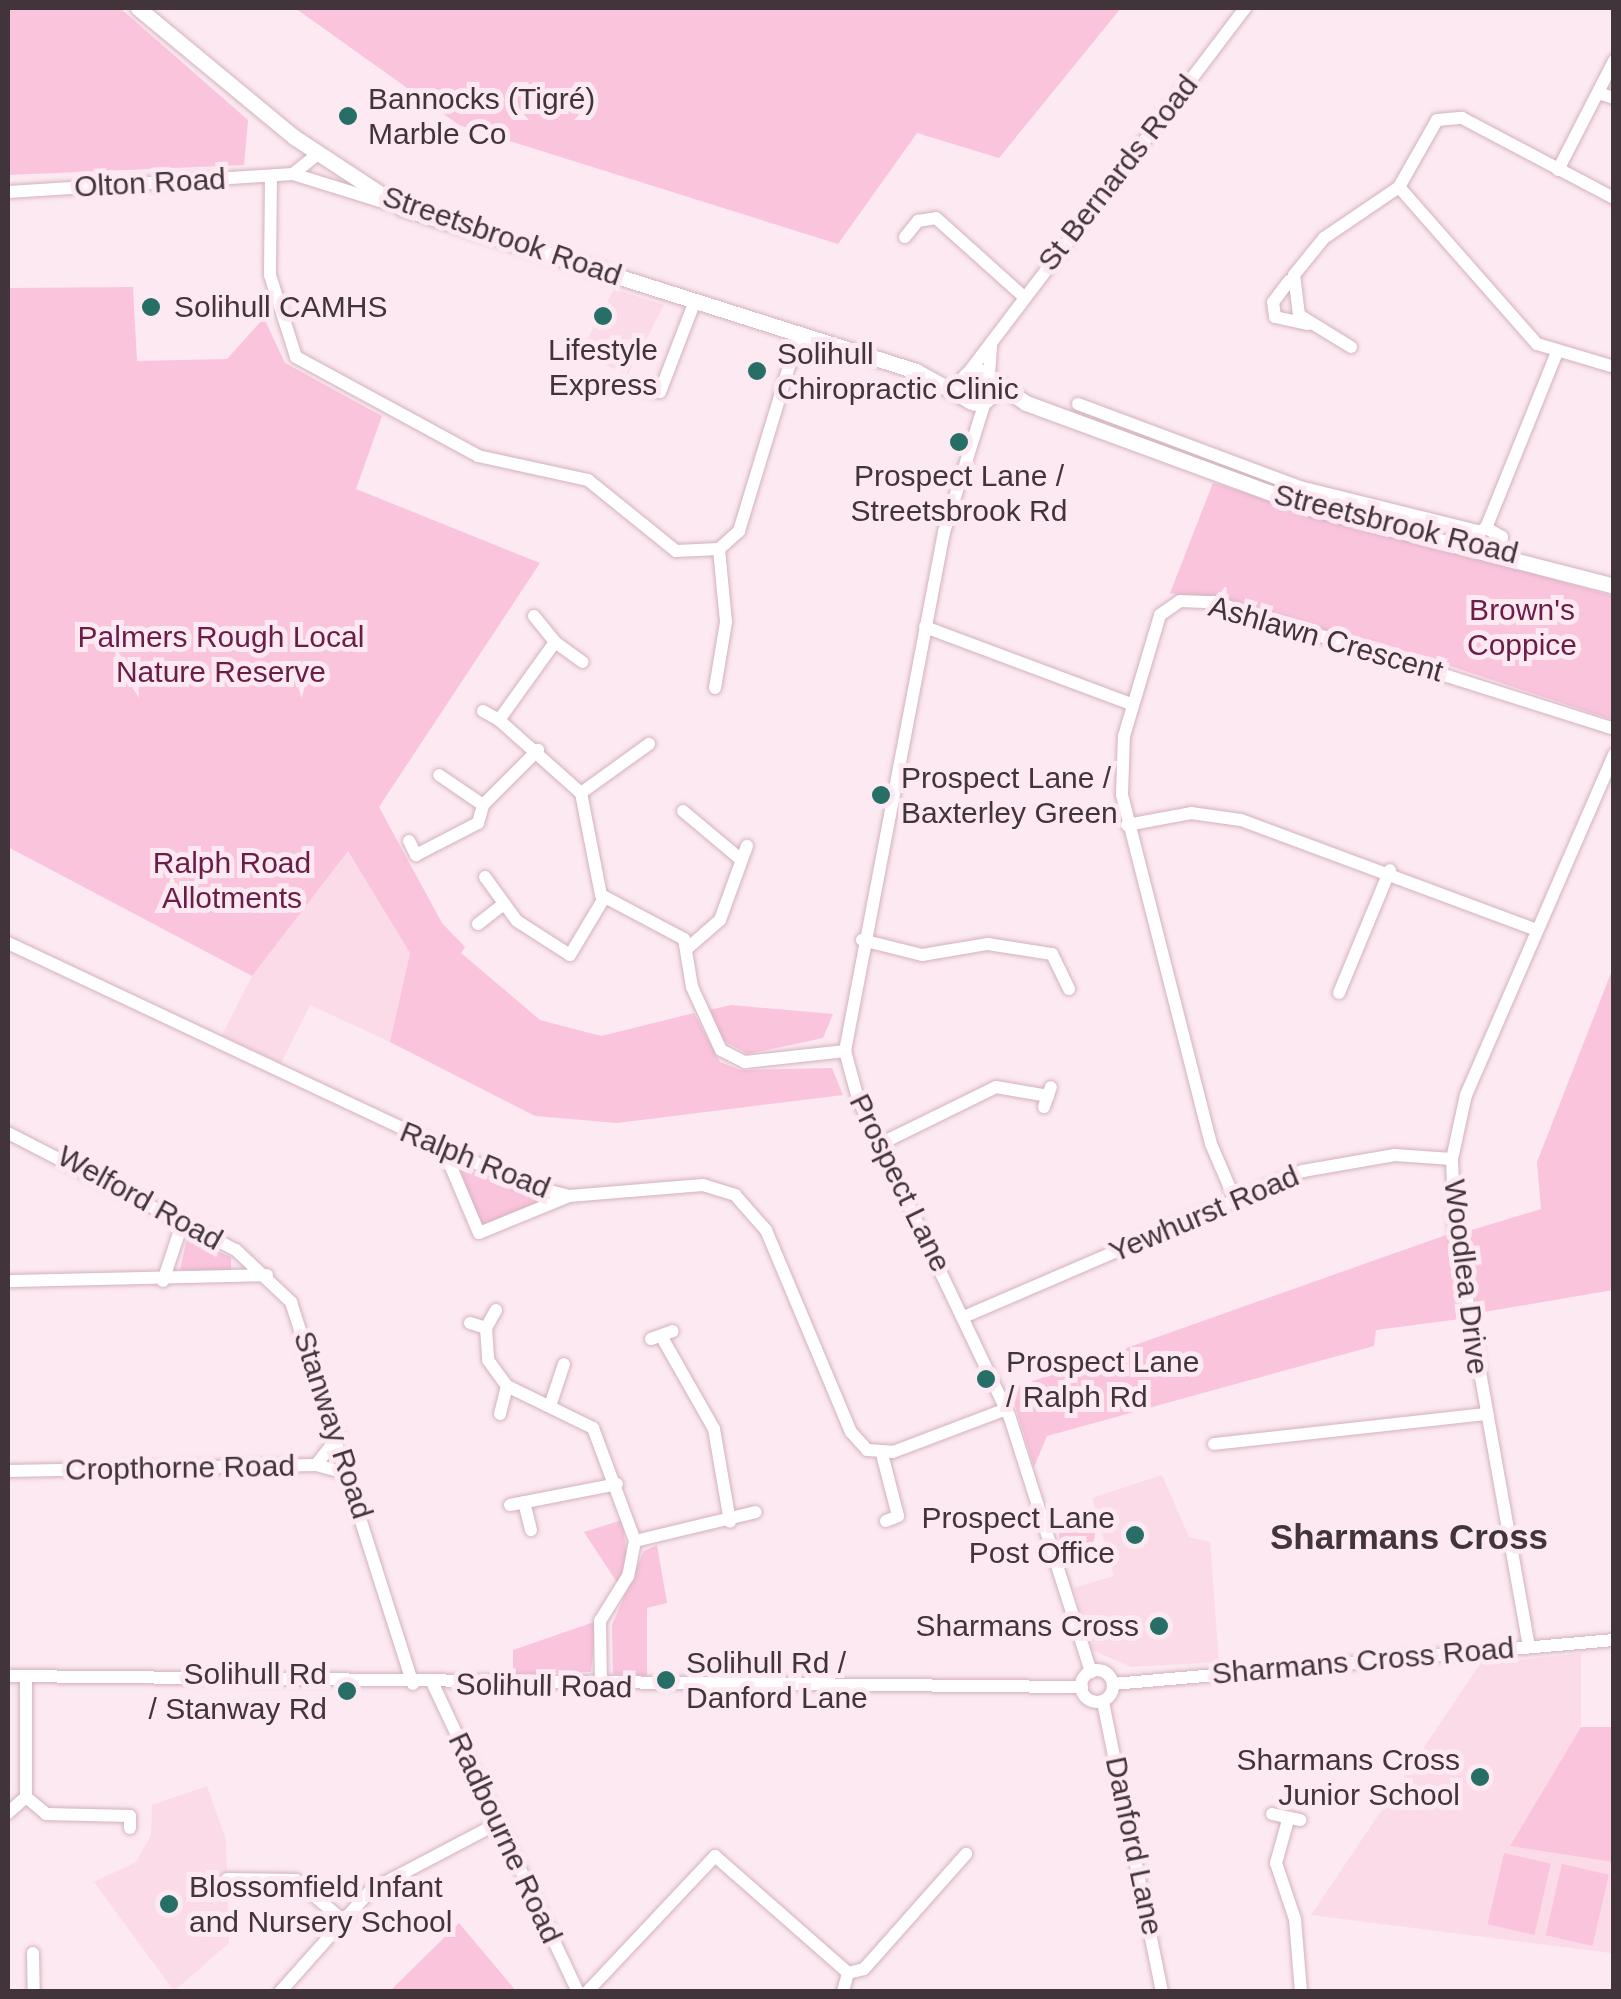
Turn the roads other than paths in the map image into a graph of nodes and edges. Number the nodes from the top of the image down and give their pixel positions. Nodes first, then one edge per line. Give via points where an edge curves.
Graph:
1 (138, 8) edge
2 (1244, 8) edge
3 (1614, 61) edge
4 (1598, 93) junction
5 (1614, 98) edge
6 (318, 154) junction
7 (1558, 170) junction
8 (293, 174) junction
9 (271, 176) junction
10 (1400, 187) junction
11 (8, 192) edge
12 (1614, 198) edge
13 (402, 208) junction
14 (905, 237) dead end
15 (1294, 275) junction
16 (1022, 296) junction
17 (695, 301) junction
18 (1308, 324) junction
19 (799, 334) junction
20 (992, 340) junction
21 (1342, 348) dead end
22 (1556, 355) junction
23 (1614, 367) edge
24 (916, 371) junction
25 (967, 374) junction
26 (991, 377) junction
27 (646, 390) dead end
28 (977, 400) junction
29 (1026, 402) junction
30 (1078, 404) dead end
31 (1126, 432) junction
32 (1482, 529) junction
33 (1464, 541) junction
34 (718, 550) junction
35 (1500, 550) junction
36 (1614, 586) edge
37 (534, 616) dead end
38 (924, 627) junction
39 (556, 642) junction
40 (583, 662) dead end
41 (715, 688) dead end
42 (1130, 704) junction
43 (483, 711) dead end
44 (499, 720) junction
45 (1614, 730) edge
46 (640, 744) dead end
47 (538, 750) junction
48 (1614, 754) edge
49 (439, 775) dead end
50 (581, 793) junction
51 (483, 805) junction
52 (683, 811) dead end
53 (1127, 824) junction
54 (409, 841) dead end
55 (1390, 870) junction
56 (485, 877) dead end
57 (604, 898) junction
58 (504, 904) junction
59 (478, 924) dead end
60 (1536, 930) junction
61 (862, 940) junction
62 (8, 943) edge
63 (689, 946) junction
64 (1069, 990) dead end
65 (1339, 993) dead end
66 (845, 1051) junction
67 (1048, 1097) dead end
68 (8, 1133) edge
69 (880, 1144) junction
70 (445, 1154) junction
71 (1452, 1159) junction
72 (569, 1196) junction
73 (1236, 1200) junction
74 (183, 1221) junction
75 (266, 1274) junction
76 (8, 1281) edge
77 (163, 1282) junction
78 (496, 1310) dead end
79 (966, 1316) junction
80 (470, 1323) dead end
81 (486, 1328) junction
82 (663, 1337) dead end
83 (564, 1364) dead end
84 (508, 1386) junction
85 (551, 1403) junction
86 (1006, 1409) junction
87 (500, 1414) dead end
88 (1484, 1414) junction
89 (339, 1436) junction
90 (1214, 1444) dead end
91 (882, 1454) junction
92 (316, 1465) junction
93 (8, 1472) edge
94 (350, 1474) junction
95 (618, 1484) junction
96 (756, 1512) dead end
97 (886, 1521) dead end
98 (730, 1522) junction
99 (531, 1530) dead end
100 (635, 1541) junction
101 (1614, 1640) edge
102 (1529, 1647) junction
103 (1091, 1672) junction
104 (8, 1676) edge
105 (26, 1676) junction
106 (413, 1684) junction
107 (433, 1684) junction
108 (1113, 1684) junction
109 (600, 1687) junction
110 (1082, 1687) junction
111 (1103, 1702) junction
112 (26, 1797) junction
113 (8, 1814) edge
114 (1272, 1814) dead end
115 (496, 1824) junction
116 (130, 1828) dead end
117 (966, 1854) dead end
118 (227, 1880) dead end
119 (340, 1918) junction
120 (33, 1953) dead end
121 (848, 1973) junction
122 (34, 1992) edge
123 (280, 1992) edge
124 (578, 1992) edge
125 (587, 1992) edge
126 (843, 1992) edge
127 (1162, 1992) edge
128 (1300, 1992) edge

1 - 6 main road, Streetsbrook Road
2 - 16 street, St Bernards Road
3 - 4 street
4 - 5 street
4 - 7 street
6 - 8 street
6 - 13 main road, Streetsbrook Road
7 - 10 street via 1449,116 1427,130
7 - 12 street
8 - 9 street, Olton Road
8 - 13 street, Olton Road
9 - 11 street, Olton Road
9 - 34 street via 270,275 296,357 478,456 588,480 669,549
10 - 15 street via 1324,238
10 - 22 street via 1518,326
13 - 17 main road, Streetsbrook Road
14 - 16 street via 918,220 936,218
15 - 18 street via 1292,304
15 - 18 street via 1272,309
16 - 20 street, St Bernards Road
17 - 19 main road, Streetsbrook Road
17 - 27 street via 661,399
18 - 21 street
19 - 24 main road, Streetsbrook Road
19 - 34 street via 750,508
20 - 25 street, St Bernards Road
20 - 26 street, St Bernards Road
22 - 23 street
22 - 32 street
24 - 25 main road, Streetsbrook Road
24 - 28 main road, Streetsbrook Road
25 - 26 main road, Streetsbrook Road
25 - 28 main road
26 - 28 main road
26 - 29 main road, Streetsbrook Road
28 - 29 main road, Streetsbrook Road
28 - 38 street, Prospect Lane
29 - 31 main road, Streetsbrook Road
30 - 31 street, Streetsbrook Road
31 - 32 street, Streetsbrook Road via 1300,487
31 - 33 main road, Streetsbrook Road via 1310,508
32 - 33 street
32 - 35 street via 1502,538
33 - 35 main road, Streetsbrook Road
34 - 41 street via 726,622
35 - 36 main road, Streetsbrook Road
37 - 39 street
38 - 42 street
38 - 61 street, Prospect Lane
39 - 40 street
39 - 44 street
42 - 45 street, Ashlawn Crescent via 1160,614 1198,601
42 - 53 street, Ashlawn Crescent
43 - 44 street
44 - 47 street
46 - 50 street
47 - 50 street
47 - 51 street
48 - 60 street, Woodlea Drive
49 - 51 street
50 - 57 street via 591,877
51 - 54 street via 470,831 412,858
52 - 63 street via 743,852 720,920
53 - 55 street via 1226,817
53 - 73 street, Ashlawn Crescent via 1211,1144
55 - 60 street
55 - 65 street
56 - 58 street
57 - 58 street via 570,955
57 - 63 street via 648,914
58 - 59 street
60 - 71 street, Woodlea Drive via 1466,1095
61 - 64 street via 922,955 988,944 1052,954
61 - 66 street, Prospect Lane
62 - 70 street, Ralph Road
63 - 66 street via 692,987 720,1050 746,1062
66 - 69 street, Prospect Lane
67 - 69 street via 996,1087
68 - 74 street, Welford Road
69 - 79 street, Prospect Lane
70 - 72 street, Ralph Road
70 - 72 street via 479,1233
71 - 73 street, Yewhurst Road via 1352,1159
71 - 88 street, Woodlea Drive
72 - 91 street, Ralph Road via 704,1186 744,1200 766,1230 854,1438
73 - 79 street, Yewhurst Road
74 - 75 street, Welford Road
74 - 77 street
75 - 77 street
75 - 89 street, Stanway Road via 298,1317
76 - 77 street
78 - 81 street
79 - 86 street, Prospect Lane
80 - 81 street
81 - 84 street via 488,1360
82 - 98 street via 714,1429
83 - 85 street
84 - 85 street
84 - 87 street
85 - 95 street via 593,1428
86 - 91 street
86 - 103 street, Prospect Lane
88 - 90 street
88 - 102 street, Woodlea Drive
89 - 92 street
89 - 94 street, Stanway Road
91 - 97 street via 898,1516
92 - 93 street, Cropthorne Road
92 - 94 street, Cropthorne Road
94 - 106 street, Stanway Road
95 - 99 street via 517,1504
95 - 100 street
96 - 98 street
98 - 100 street
100 - 109 street via 628,1576 600,1621
101 - 102 street, Sharmans Cross Road
102 - 108 street, Sharmans Cross Road
103 - 108 street
103 - 110 street
104 - 105 street, Solihull Road
105 - 106 street, Solihull Road
105 - 112 street
106 - 107 street, Solihull Road
107 - 109 street, Solihull Road
107 - 115 street, Radbourne Road
108 - 111 street
109 - 110 street, Solihull Road
110 - 111 street
111 - 127 street, Danford Lane
112 - 113 street
112 - 116 street via 46,1814 130,1816
114 - 128 street via 1294,1820 1276,1863 1295,1919
115 - 119 street via 394,1874
115 - 124 street, Radbourne Road
117 - 121 street via 864,1970
118 - 119 street via 296,1880
119 - 123 street
120 - 122 street
121 - 125 street via 715,1856
121 - 126 street

